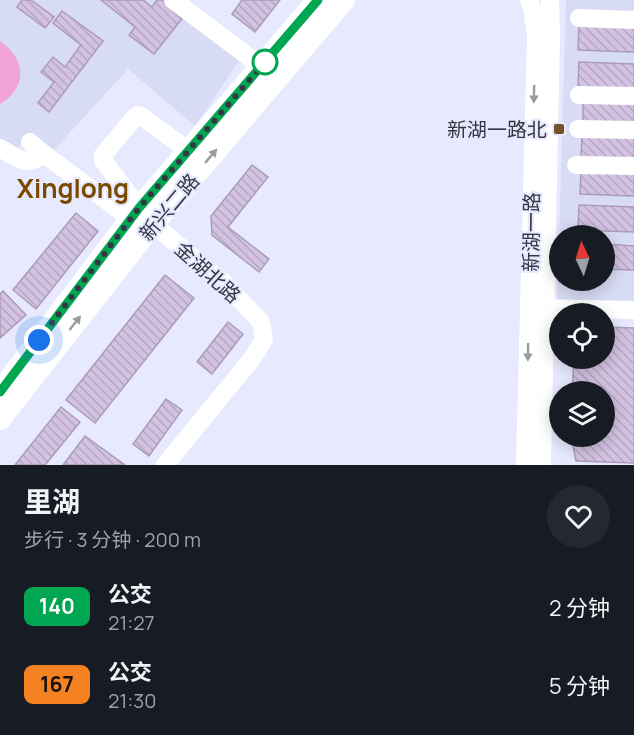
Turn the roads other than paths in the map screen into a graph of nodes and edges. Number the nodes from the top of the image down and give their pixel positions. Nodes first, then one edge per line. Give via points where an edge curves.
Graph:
1 (173, 0) edge
2 (318, 0) edge
3 (344, 0) edge
4 (529, 0) edge
5 (550, 1) edge
6 (579, 18) dead end
7 (634, 20) edge
8 (261, 66) junction
9 (579, 95) dead end
10 (634, 96) edge
11 (578, 129) dead end
12 (634, 130) edge
13 (30, 142) dead end
14 (0, 148) edge
15 (189, 151) junction
16 (44, 154) junction
17 (576, 165) dead end
18 (634, 166) edge
19 (141, 217) junction
20 (537, 308) junction
21 (634, 310) edge
22 (0, 392) edge
23 (0, 419) edge
24 (165, 465) edge
25 (525, 465) edge
26 (542, 465) edge

1 - 8 street
2 - 8 main road, 新兴二路
19 -> 3 main road, 新兴二路
4 -> 20 street, 新湖一路 via 536,35
5 - 20 street, 新湖一路
6 - 7 street
8 - 15 main road, 新兴二路
9 - 10 street
11 - 12 street
13 - 16 street
14 - 16 street via 31,162
15 - 19 main road, 新兴二路
15 - 19 street via 138,115 104,155 103,160
16 - 19 street
17 - 18 street
19 - 22 main road, 新兴二路
23 -> 19 main road, 新兴二路
19 - 24 street, 金湖北路 via 224,283 261,322 264,340
20 - 21 street
20 -> 25 street, 新湖一路
20 - 26 street, 新湖一路

